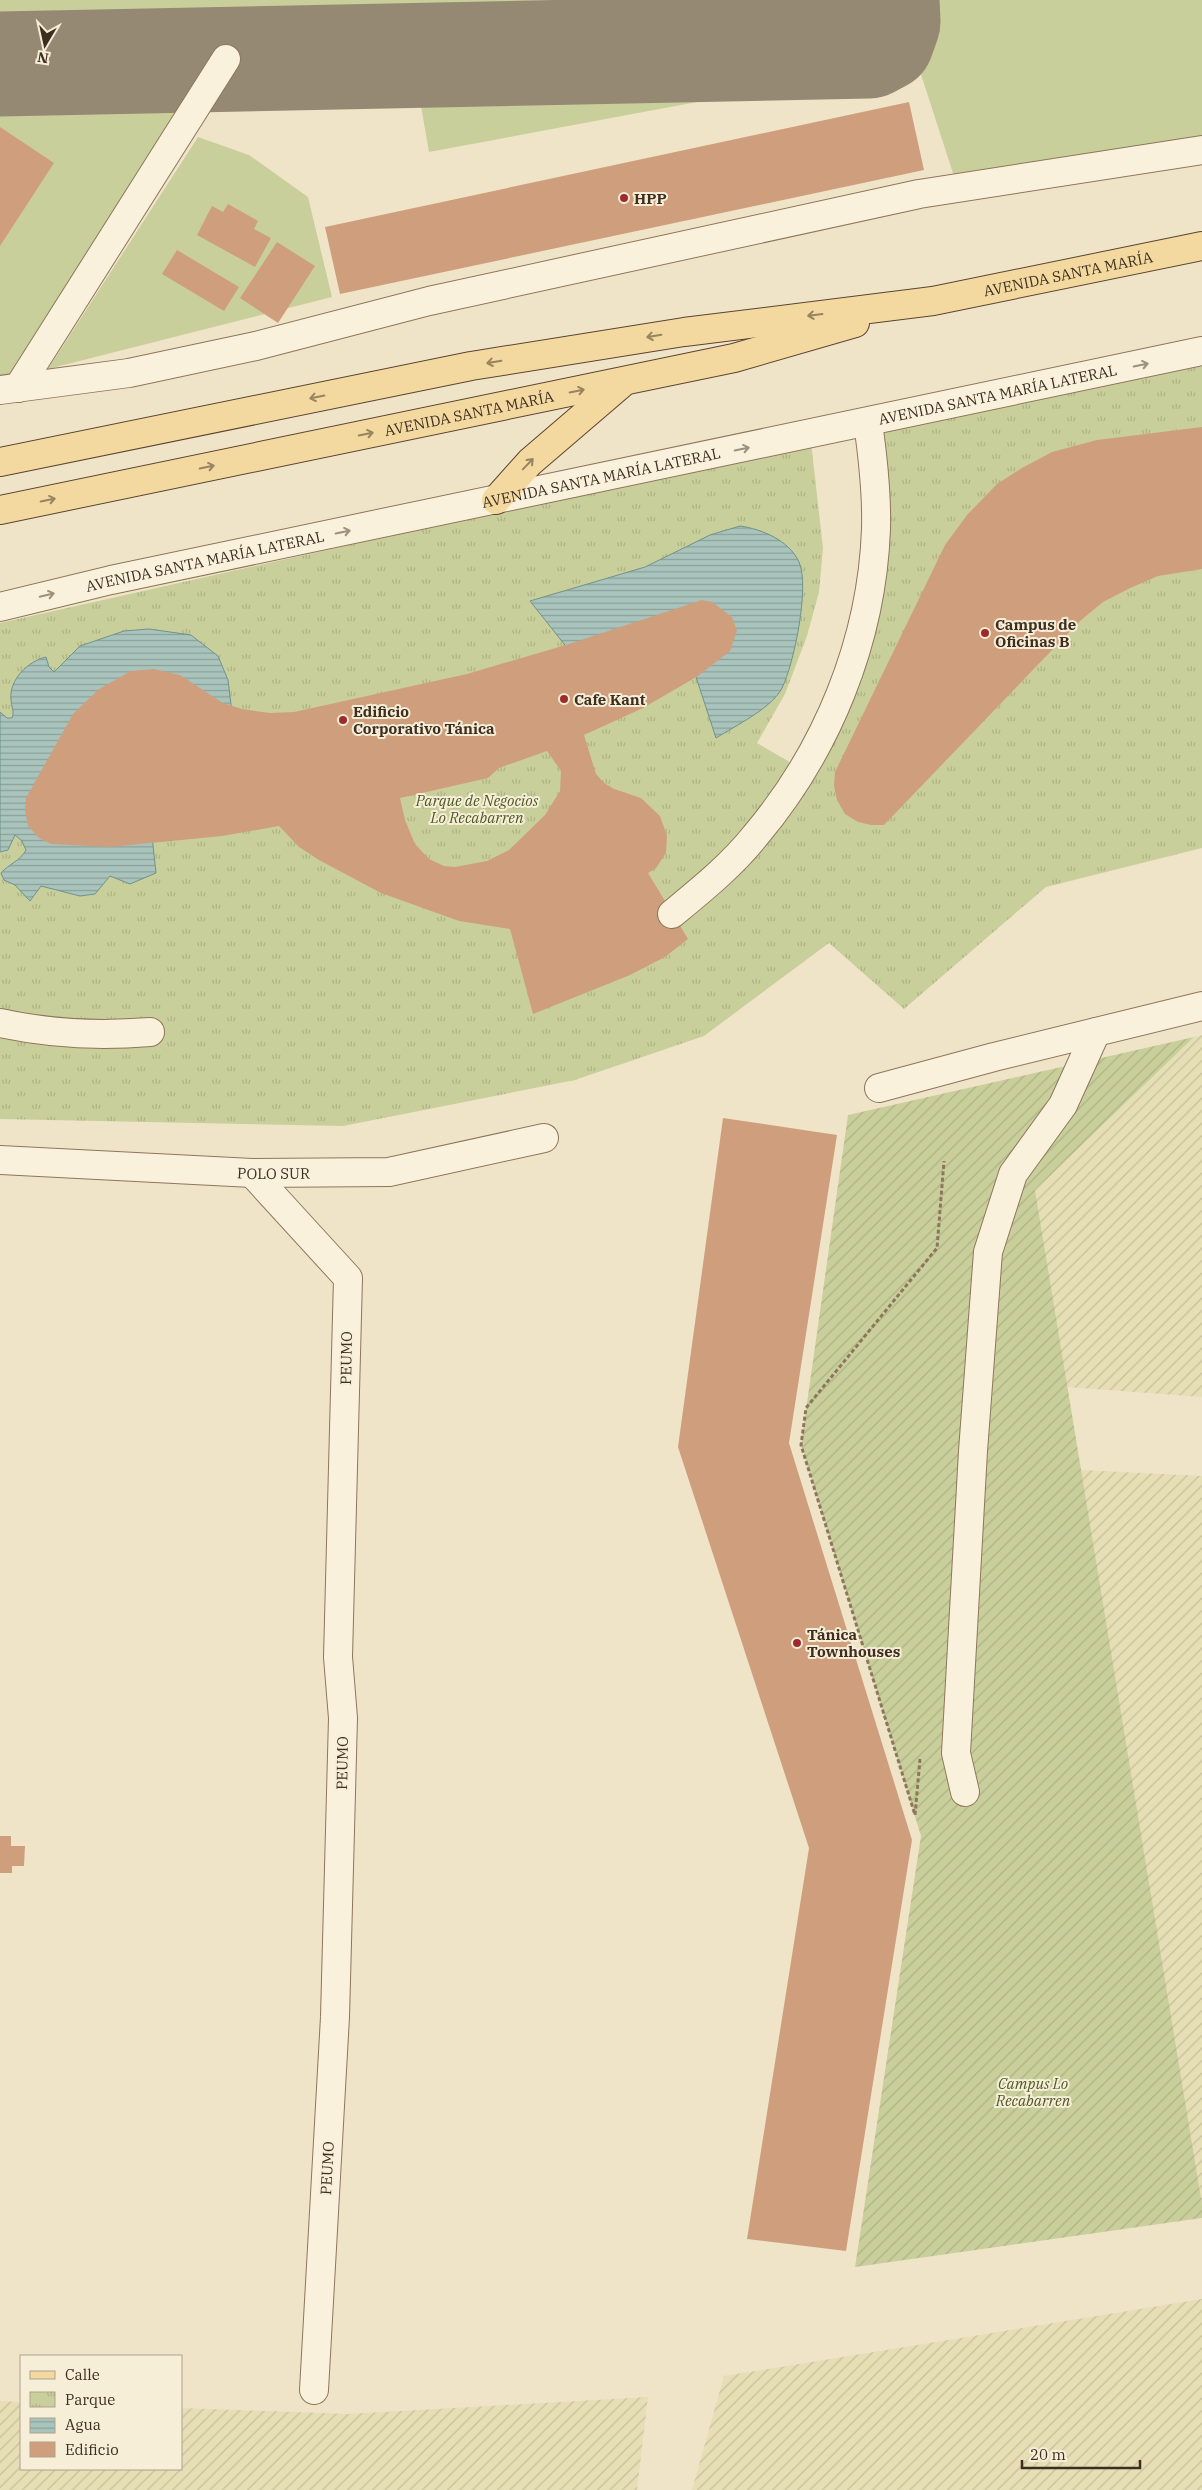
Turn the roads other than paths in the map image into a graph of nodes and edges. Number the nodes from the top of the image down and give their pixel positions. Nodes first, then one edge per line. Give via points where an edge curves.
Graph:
1 (226, 59) dead end
2 (1202, 150) edge
3 (1202, 246) edge
4 (933, 301) junction
5 (1202, 352) edge
6 (624, 381) junction
7 (9, 389) edge
8 (868, 423) junction
9 (0, 462) edge
10 (496, 500) junction
11 (0, 510) edge
12 (0, 607) edge
13 (672, 914) dead end
14 (1202, 1006) edge
15 (0, 1023) edge
16 (150, 1032) dead end
17 (1096, 1032) junction
18 (879, 1088) dead end
19 (544, 1138) dead end
20 (0, 1160) edge
21 (252, 1173) junction
22 (965, 1792) dead end
23 (314, 2390) dead end

1 - 7 street
2 - 7 street via 919,194 429,301 256,346 130,373
3 - 4 main road, AVENIDA SANTA MARÍA
4 - 6 main road, AVENIDA SANTA MARÍA via 734,358
4 -> 9 main road, AVENIDA SANTA MARÍA via 684,332 471,366
8 -> 5 street, AVENIDA SANTA MARÍA LATERAL
10 -> 6 main road via 530,462
11 -> 6 main road, AVENIDA SANTA MARÍA
10 -> 8 street, AVENIDA SANTA MARÍA LATERAL
8 - 13 street via 876,529 870,585 858,640 841,693 818,745 778,807 716,878
12 -> 10 street, AVENIDA SANTA MARÍA LATERAL via 111,580
14 - 17 street
15 - 16 street via 72,1034
17 - 18 street
17 - 22 street via 1063,1105 1013,1174 988,1252 956,1753
19 - 21 street, POLO SUR via 389,1172
20 - 21 street, POLO SUR
21 - 23 street, PEUMO via 348,1278 338,1657 343,1718 335,2017

